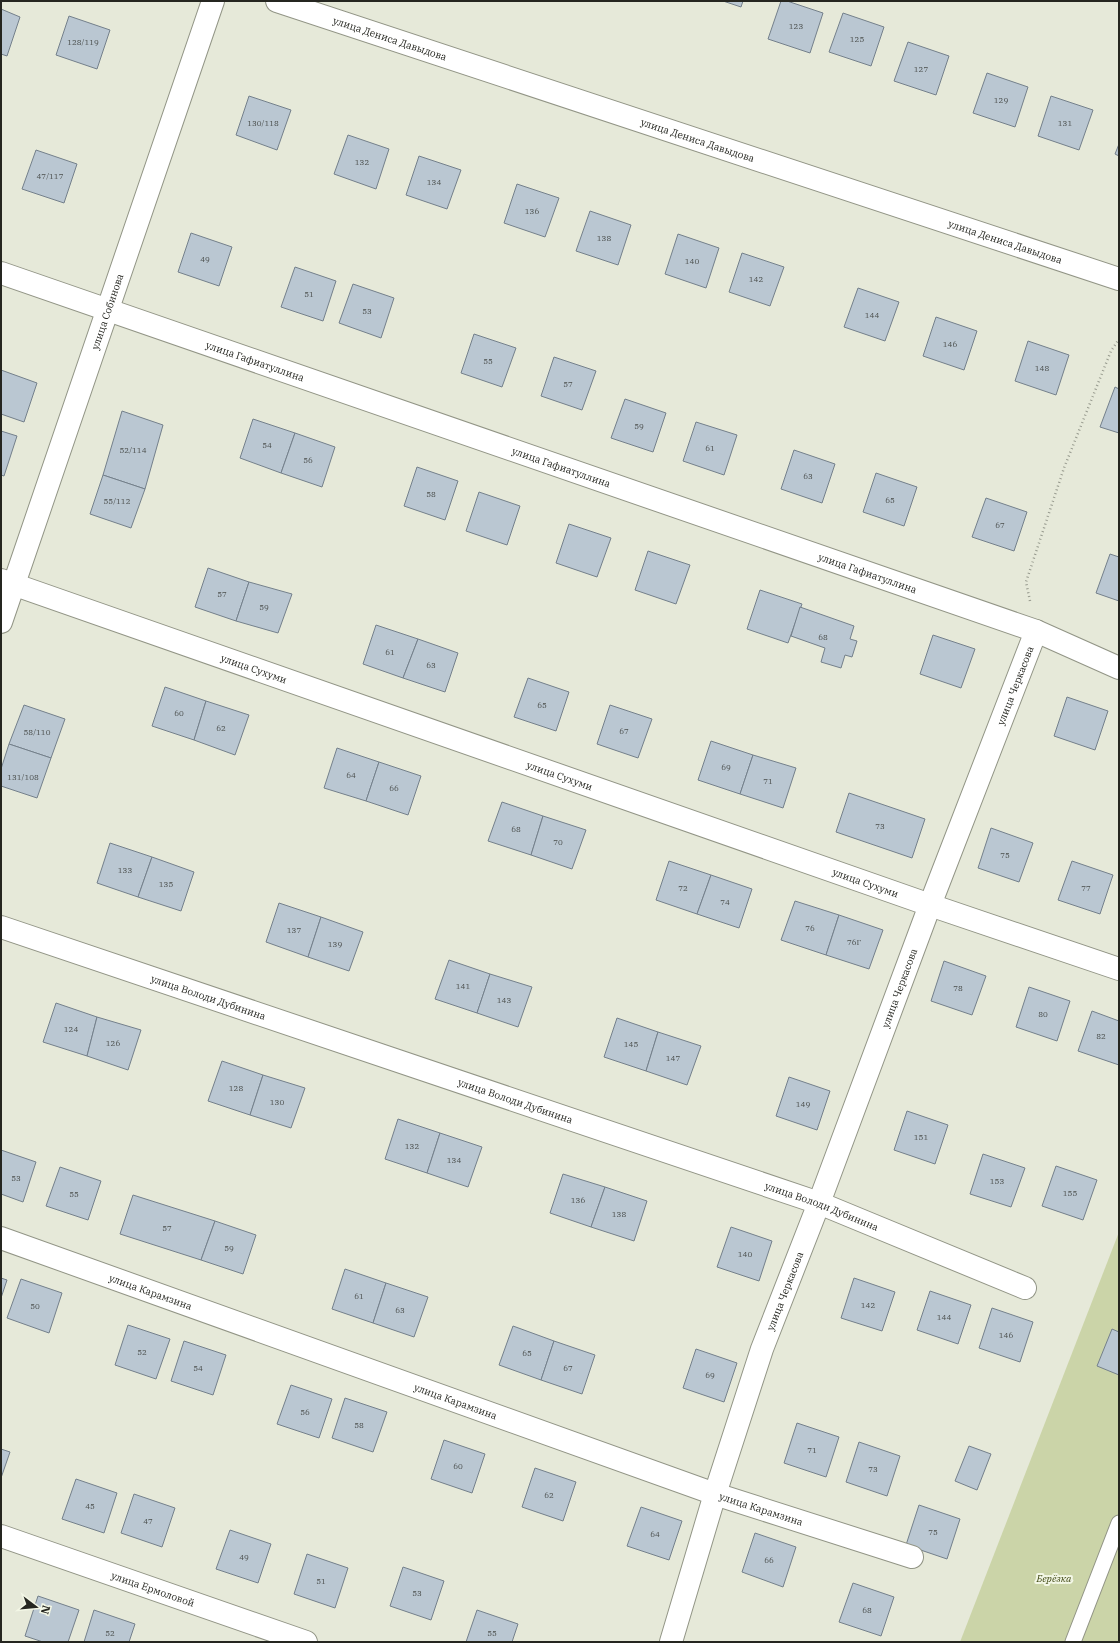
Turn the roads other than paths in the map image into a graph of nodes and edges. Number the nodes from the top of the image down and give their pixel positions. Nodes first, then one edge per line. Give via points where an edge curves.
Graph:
1 (213, 1) edge
2 (277, 1) edge
3 (1, 273) edge
4 (1119, 279) edge
5 (107, 311) junction
6 (7, 582) edge
7 (1, 622) edge
8 (1036, 631) junction
9 (1119, 668) edge
10 (930, 905) junction
11 (1, 927) edge
12 (1119, 969) edge
13 (819, 1203) junction
14 (1, 1238) edge
15 (1025, 1288) dead end
16 (715, 1494) junction
17 (1119, 1523) edge
18 (1, 1536) edge
19 (912, 1557) dead end
20 (306, 1642) edge
21 (671, 1642) edge
22 (1073, 1642) edge

1 - 5 street, улица Собинова
2 - 4 street, улица Дениса Давыдова
3 - 5 street, улица Гафиатуллина
5 - 6 street, улица Собинова
5 - 8 street, улица Гафиатуллина
6 - 7 street, улица Собинова
6 - 10 street, улица Сухуми
8 - 9 street, улица Гафиатуллина
8 - 10 street, улица Черкасова
10 - 12 street, улица Сухуми
10 - 13 street, улица Черкасова
11 - 13 street, улица Володи Дубинина
13 - 15 street, улица Володи Дубинина
13 - 16 street, улица Черкасова via 762,1349
14 - 16 street, улица Карамзина
16 - 19 street, улица Карамзина
16 - 21 street, улица Черкасова
17 - 22 lane
18 - 20 street, улица Ермоловой

